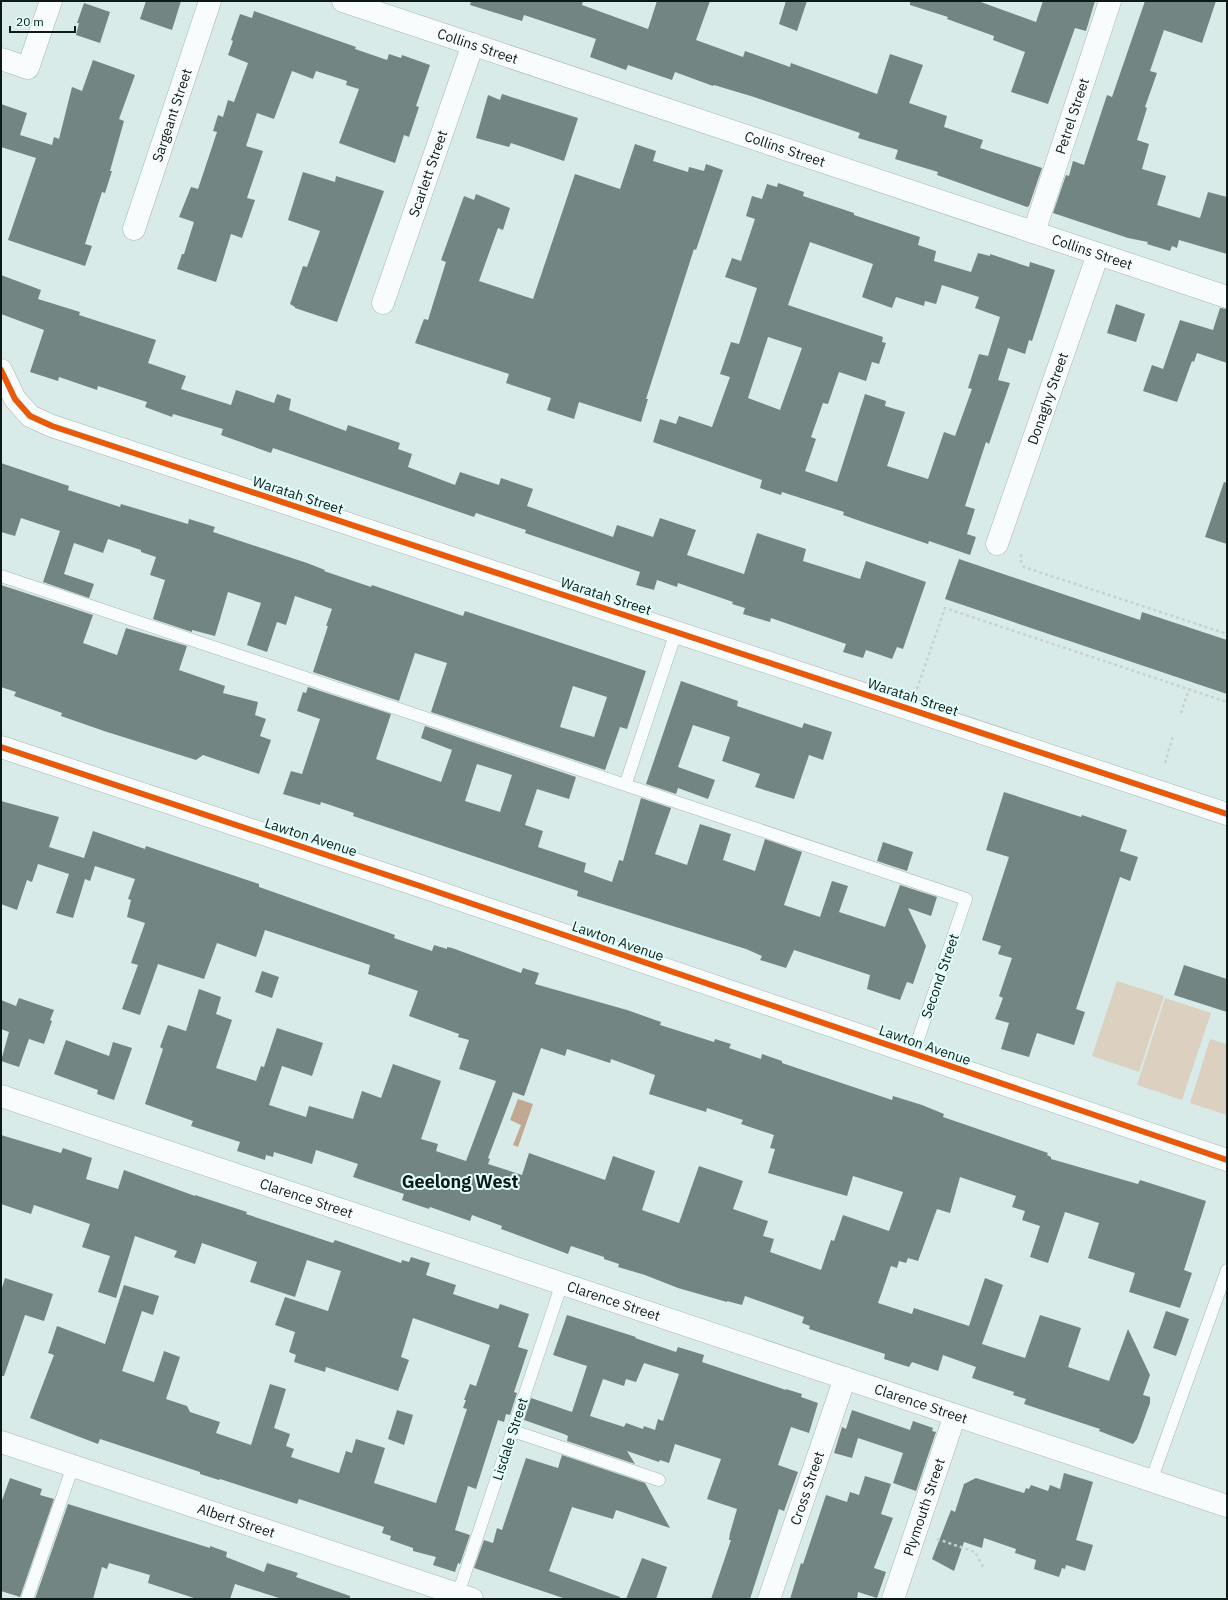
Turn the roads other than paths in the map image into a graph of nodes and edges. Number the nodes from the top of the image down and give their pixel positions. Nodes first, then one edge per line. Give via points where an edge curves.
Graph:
1 (51, 1) edge
2 (210, 1) edge
3 (343, 1) edge
4 (1110, 1) edge
5 (473, 44) junction
6 (1, 59) edge
7 (134, 228) dead end
8 (1034, 232) junction
9 (1098, 254) junction
10 (1227, 297) edge
11 (383, 303) dead end
12 (1, 370) edge
13 (6, 396) edge
14 (997, 544) dead end
15 (1, 576) edge
16 (676, 632) junction
17 (1, 747) edge
18 (626, 783) junction
19 (1227, 814) edge
20 (914, 1054) junction
21 (1, 1096) edge
22 (1227, 1160) edge
23 (1227, 1270) edge
24 (562, 1283) junction
25 (845, 1378) junction
26 (955, 1415) junction
27 (513, 1431) junction
28 (1, 1442) edge
29 (73, 1466) junction
30 (659, 1480) dead end
31 (1151, 1481) junction
32 (1227, 1506) edge
33 (465, 1597) edge
34 (27, 1599) edge
35 (769, 1599) edge
36 (893, 1599) edge

1 - 6 street via 28,68
2 - 7 street, Sargeant Street
3 - 5 street, Collins Street
4 - 8 street, Petrel Street
5 - 8 street, Collins Street
5 - 11 street, Scarlett Street
8 - 9 street, Collins Street
9 - 10 street, Collins Street
9 - 14 street, Donaghy Street
12 - 13 street, Waratah Street
13 - 16 street, Waratah Street via 15,399 30,416 52,426
15 - 18 lane
16 - 18 lane
16 - 19 street, Waratah Street
17 - 20 street, Lawton Avenue
18 - 20 lane, Second Street via 966,899
20 - 22 street, Lawton Avenue
21 - 24 street, Clarence Street
23 - 31 lane
24 - 25 street, Clarence Street
24 - 27 lane, Lisdale Street
25 - 26 street, Clarence Street
25 - 35 street, Cross Street
26 - 31 street, Clarence Street
26 - 36 street, Plymouth Street
27 - 30 lane
27 - 33 lane, Lisdale Street
28 - 29 street, Albert Street
29 - 33 street, Albert Street
29 - 34 lane
31 - 32 street, Clarence Street

